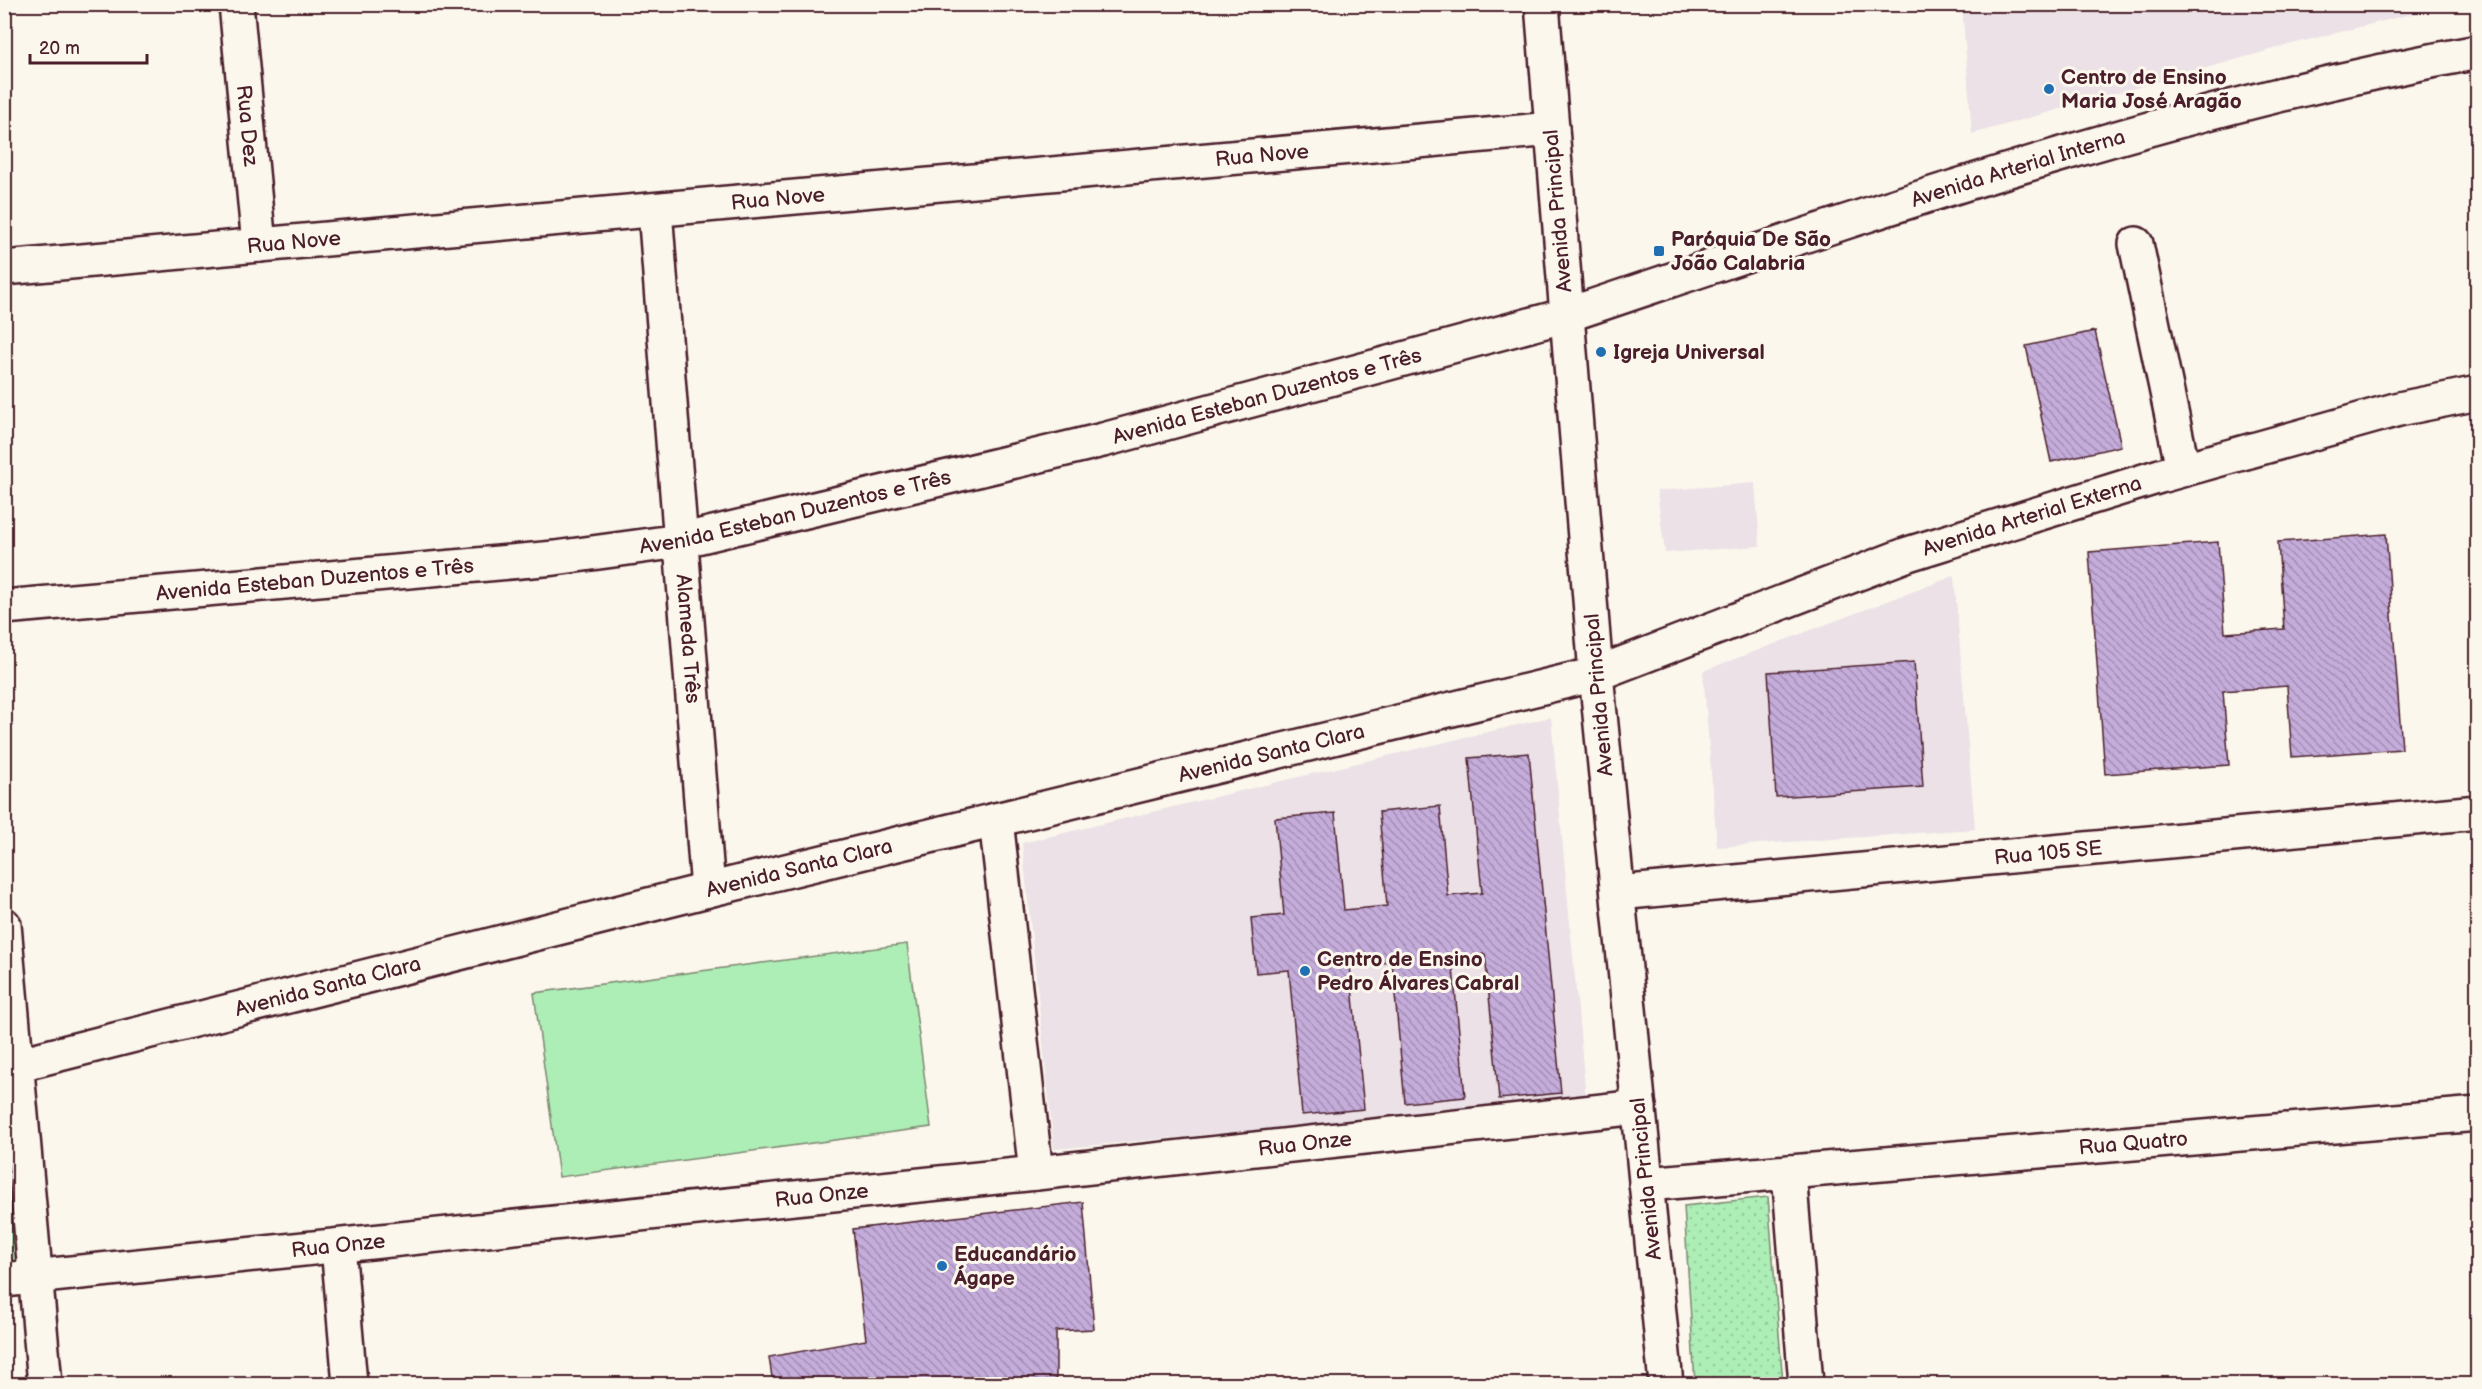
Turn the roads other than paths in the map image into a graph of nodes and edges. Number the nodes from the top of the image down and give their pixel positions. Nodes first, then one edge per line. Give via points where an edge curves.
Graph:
1 (236, 4) edge
2 (1542, 4) edge
3 (2478, 52) edge
4 (1552, 129) junction
5 (655, 210) junction
6 (2136, 244) dead end
7 (259, 245) junction
8 (4, 268) edge
9 (1567, 315) junction
10 (2478, 393) edge
11 (2183, 469) junction
12 (680, 541) junction
13 (4, 607) edge
14 (1596, 674) junction
15 (2478, 812) edge
16 (996, 820) junction
17 (708, 890) junction
18 (1618, 893) junction
19 (4, 926) edge
20 (11, 1066) edge
21 (1639, 1107) junction
22 (2478, 1114) edge
23 (1790, 1172) junction
24 (1036, 1173) junction
25 (1646, 1184) junction
26 (338, 1246) junction
27 (20, 1279) edge
28 (45, 1384) edge
29 (350, 1384) edge
30 (1666, 1384) edge
31 (1806, 1384) edge

1 - 7 street, Rua Dez
2 - 4 street, Avenida Principal
3 - 9 street, Avenida Arterial Interna via 2171,122 1864,215
4 - 5 street, Rua Nove
4 - 9 street, Avenida Principal
5 - 7 street, Rua Nove
5 - 12 street, Alameda Três
6 - 11 street
7 - 8 street, Rua Nove
9 - 12 street, Avenida Esteban Duzentos e Três via 1103,440
9 - 14 street, Avenida Principal
10 - 11 street, Avenida Arterial Externa via 2399,409
11 - 14 street, Avenida Arterial Externa via 1908,554
12 - 13 street, Avenida Esteban Duzentos e Três via 555,558
12 - 17 street, Alameda Três
14 - 16 street, Avenida Santa Clara
14 - 18 street, Avenida Principal
15 - 18 street, Rua 105 SE
16 - 17 street, Avenida Santa Clara
16 - 24 street
17 - 20 street, Avenida Santa Clara
18 - 21 street, Avenida Principal
19 - 20 street
20 - 27 street
21 - 24 street, Rua Onze
21 - 25 street, Avenida Principal
22 - 23 street, Rua Quatro
23 - 25 street, Rua Quatro
23 - 31 street
24 - 26 street, Rua Onze
25 - 30 street, Avenida Principal
26 - 27 street, Rua Onze
26 - 29 street
27 - 28 street

